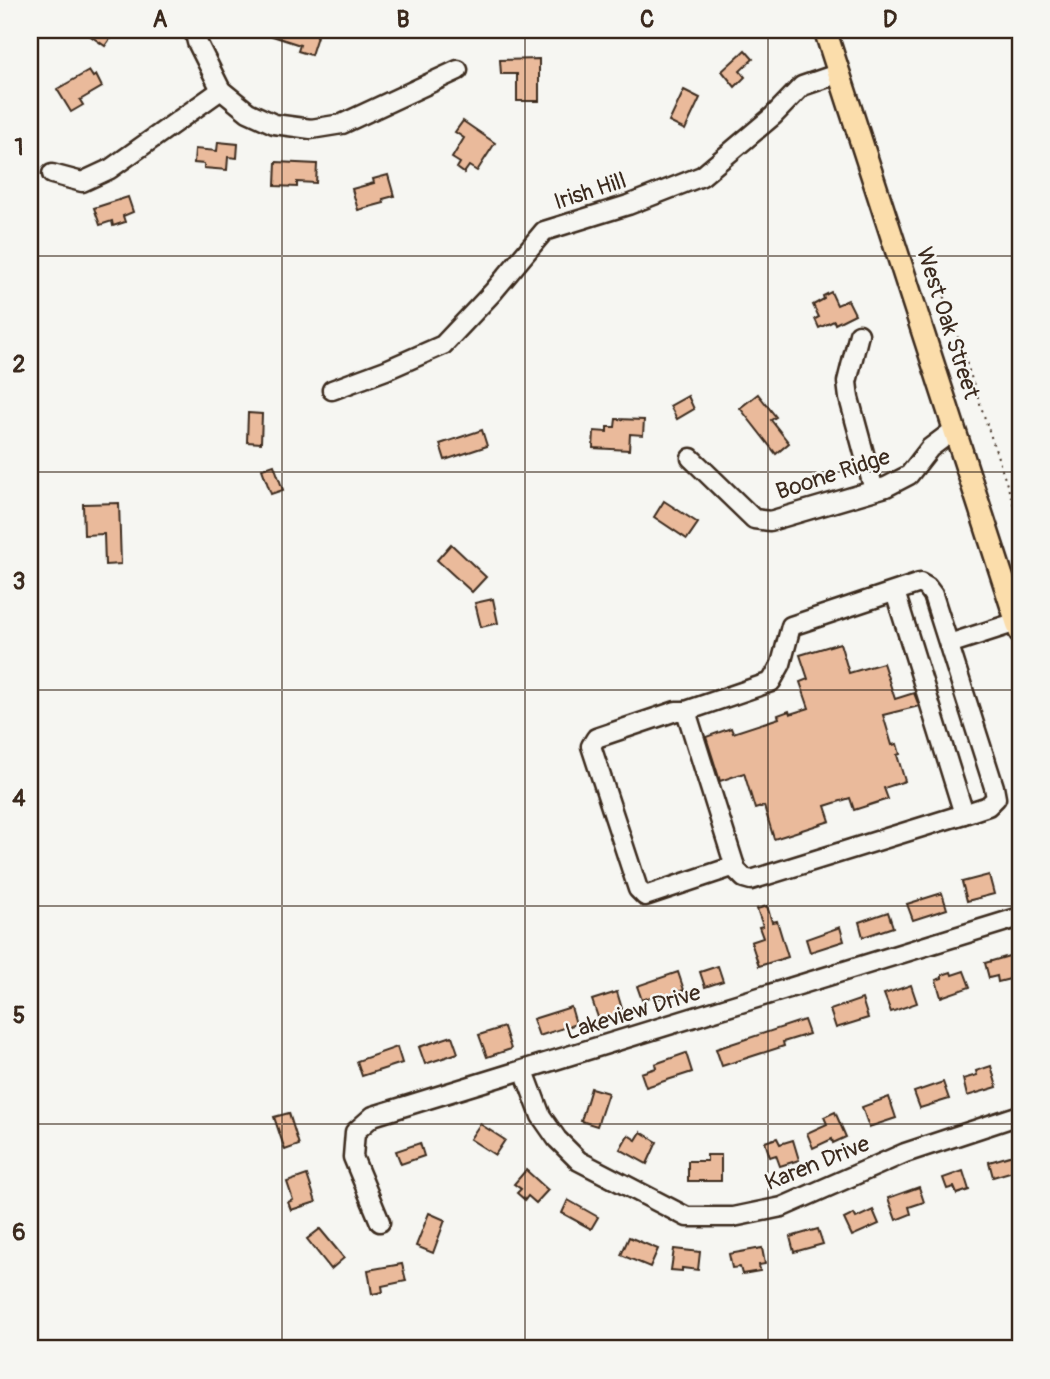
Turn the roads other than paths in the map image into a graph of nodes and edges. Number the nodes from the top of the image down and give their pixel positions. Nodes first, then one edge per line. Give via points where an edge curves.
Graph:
1 (194, 30) edge
2 (825, 30) edge
3 (458, 70) dead end
4 (840, 73) junction
5 (221, 90) junction
6 (52, 174) dead end
7 (859, 334) dead end
8 (332, 390) dead end
9 (954, 430) junction
10 (691, 458) dead end
11 (874, 490) junction
12 (895, 592) junction
13 (1019, 625) edge
14 (949, 644) junction
15 (686, 711) junction
16 (964, 814) junction
17 (734, 866) junction
18 (1020, 917) edge
19 (524, 1071) junction
20 (1020, 1115) edge
21 (380, 1222) dead end

1 - 5 street
2 - 4 main road, West Oak Street
3 - 5 street via 342,124 310,129 274,124 248,112
4 - 8 street, Irish Hill via 802,86 702,176 544,231 443,345
4 - 9 main road, West Oak Street
5 - 6 street via 110,169 82,182
7 - 11 street via 847,382
9 - 11 street, Boone Ridge via 930,448 909,475
9 - 13 main road, West Oak Street
10 - 11 street, Boone Ridge via 754,519 770,521
12 - 14 street via 920,583 927,587
12 - 15 street via 791,626 771,682
12 - 16 street
13 - 14 street
14 - 16 street via 996,798 988,806
15 - 17 street
15 - 17 street via 596,738 591,746 638,889 645,896
16 - 17 street via 751,880
18 - 19 street, Lakeview Drive
19 - 20 street, Karen Drive via 541,1116 579,1161 687,1217 733,1217 782,1207 905,1153
19 - 21 street, Lakeview Drive via 373,1116 355,1132 353,1157

